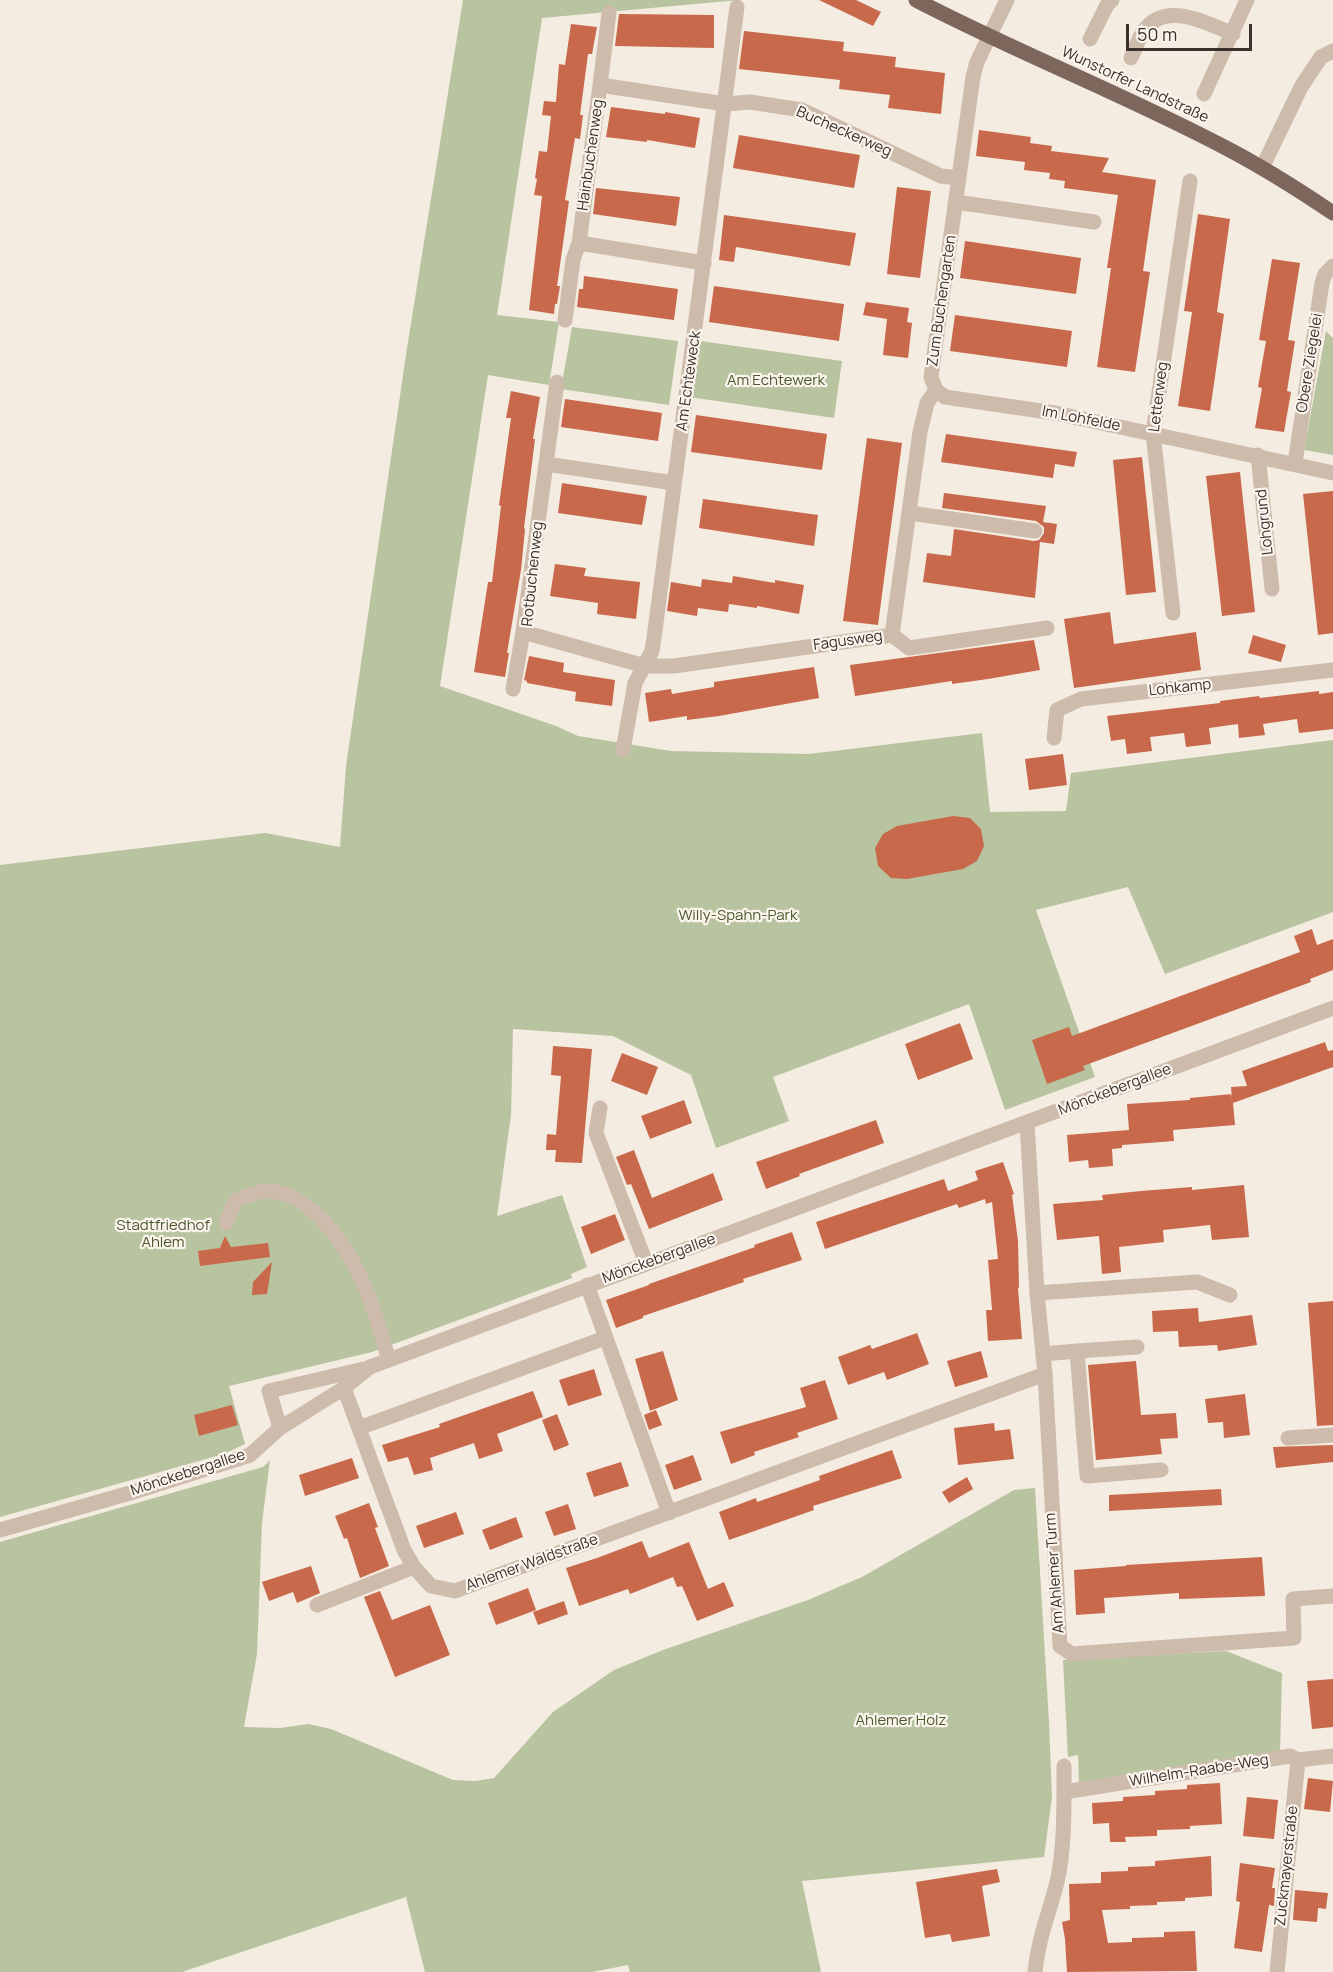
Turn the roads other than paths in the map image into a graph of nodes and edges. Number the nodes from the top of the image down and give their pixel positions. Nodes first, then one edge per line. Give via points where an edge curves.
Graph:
1 (916, 0) edge
2 (1006, 0) edge
3 (1112, 0) edge
4 (1247, 0) edge
5 (737, 7) dead end
6 (609, 13) dead end
7 (1233, 34) junction
8 (989, 37) junction
9 (1090, 39) dead end
10 (1333, 51) edge
11 (1131, 58) dead end
12 (600, 85) junction
13 (1204, 94) dead end
14 (725, 104) junction
15 (1262, 168) junction
16 (959, 178) junction
17 (1190, 181) dead end
18 (956, 202) junction
19 (1333, 213) edge
20 (1094, 222) dead end
21 (579, 243) junction
22 (704, 263) junction
23 (1333, 266) edge
24 (565, 320) dead end
25 (557, 382) dead end
26 (936, 390) junction
27 (1153, 433) junction
28 (1258, 455) junction
29 (1295, 463) junction
30 (546, 464) junction
31 (1333, 472) edge
32 (674, 483) junction
33 (910, 513) junction
34 (1035, 531) dead end
35 (1272, 589) dead end
36 (1173, 613) dead end
37 (1047, 628) dead end
38 (523, 632) junction
39 (892, 635) junction
40 (645, 666) junction
41 (1333, 670) edge
42 (513, 689) dead end
43 (1054, 738) dead end
44 (623, 750) dead end
45 (1333, 1008) edge
46 (600, 1108) dead end
47 (1027, 1124) junction
48 (226, 1223) dead end
49 (646, 1263) junction
50 (587, 1285) junction
51 (1037, 1293) junction
52 (1230, 1294) dead end
53 (605, 1338) junction
54 (1137, 1347) dead end
55 (1077, 1351) junction
56 (1043, 1354) junction
57 (389, 1360) junction
58 (370, 1367) junction
59 (1045, 1374) junction
60 (344, 1388) junction
61 (280, 1428) junction
62 (359, 1428) junction
63 (1333, 1435) edge
64 (1288, 1438) dead end
65 (1161, 1470) dead end
66 (669, 1513) junction
67 (0, 1530) edge
68 (414, 1567) junction
69 (1333, 1596) edge
70 (317, 1605) dead end
71 (1333, 1756) edge
72 (1298, 1760) junction
73 (1064, 1766) dead end
74 (1064, 1792) junction
75 (1035, 1972) edge
76 (1277, 1972) edge

1 - 8 main road, Wunstorfer Landstraße
2 - 8 street, Zum Buchengarten
3 - 9 street
4 - 7 street
5 - 14 street, Am Echteweck
6 - 12 street
7 - 11 street via 1174,12 1156,18 1143,30
7 - 13 street
8 - 15 main road, Wunstorfer Landstraße via 1169,120
8 - 16 street, Zum Buchengarten via 973,76
10 - 15 street via 1321,57 1301,87
12 - 14 street, Hainbuchenweg
12 - 21 street, Hainbuchenweg
14 - 16 street, Bucheckerweg via 750,102 802,110 941,176
14 - 22 street, Am Echteweck
15 - 19 main road, Wunstorfer Landstraße
16 - 18 street, Zum Buchengarten
17 - 27 street, Letterweg
18 - 20 street
18 - 26 street, Zum Buchengarten via 931,377
21 - 22 street
21 - 24 street, Hainbuchenweg
22 - 32 street, Am Echteweck
23 - 29 street, Obere Ziegelei via 1322,283
25 - 30 street, Rotbuchenweg
26 - 27 street, Im Lohfelde via 945,397
26 - 33 street, Zum Buchengarten via 927,403 922,422
27 - 28 street, Im Lohfelde
27 - 36 street, Letterweg
28 - 29 street, Im Lohfelde
28 - 35 street, Lohgrund
29 - 31 street, Im Lohfelde
30 - 32 street
30 - 38 street, Rotbuchenweg
32 - 40 street, Am Echteweck via 652,651
33 - 34 street
33 - 39 street, Zum Buchengarten
37 - 39 street, Fagusweg via 909,648
38 - 40 street, Rotbuchenweg
38 - 42 street
39 - 40 street, Fagusweg via 674,666
40 - 44 street, Am Echteweck via 635,683
41 - 43 street, Lohkamp via 1081,699 1057,710
45 - 47 street, Mönckebergallee
46 - 49 street via 596,1133
47 - 49 street, Mönckebergallee
47 - 51 street, Am Ahlemer Turm
48 - 57 street via 235,1201 264,1191 287,1193 320,1215 361,1277
49 - 50 street, Mönckebergallee
50 - 53 street
50 - 57 street, Mönckebergallee
51 - 52 street via 1197,1282
51 - 56 street, Am Ahlemer Turm
53 - 62 street
53 - 66 street
54 - 55 street
55 - 56 street
55 - 65 street via 1087,1476
56 - 59 street, Am Ahlemer Turm
57 - 58 street, Mönckebergallee
58 - 60 street, Mönckebergallee
58 - 61 street via 269,1391
59 - 66 street, Ahlemer Waldstraße
59 - 69 street, Am Ahlemer Turm via 1060,1646 1072,1654 1294,1638 1293,1599
60 - 61 street, Mönckebergallee
60 - 62 street, Ahlemer Waldstraße
61 - 67 street, Mönckebergallee via 250,1455
62 - 68 street, Ahlemer Waldstraße via 404,1551
63 - 64 street
66 - 68 street, Ahlemer Waldstraße via 455,1591 431,1586
68 - 70 street
71 - 72 street, Wilhelm-Raabe-Weg
72 - 74 street, Wilhelm-Raabe-Weg via 1290,1756
72 - 76 street, Zuckmayerstraße
73 - 74 street
74 - 75 street via 1057,1880 1037,1948

